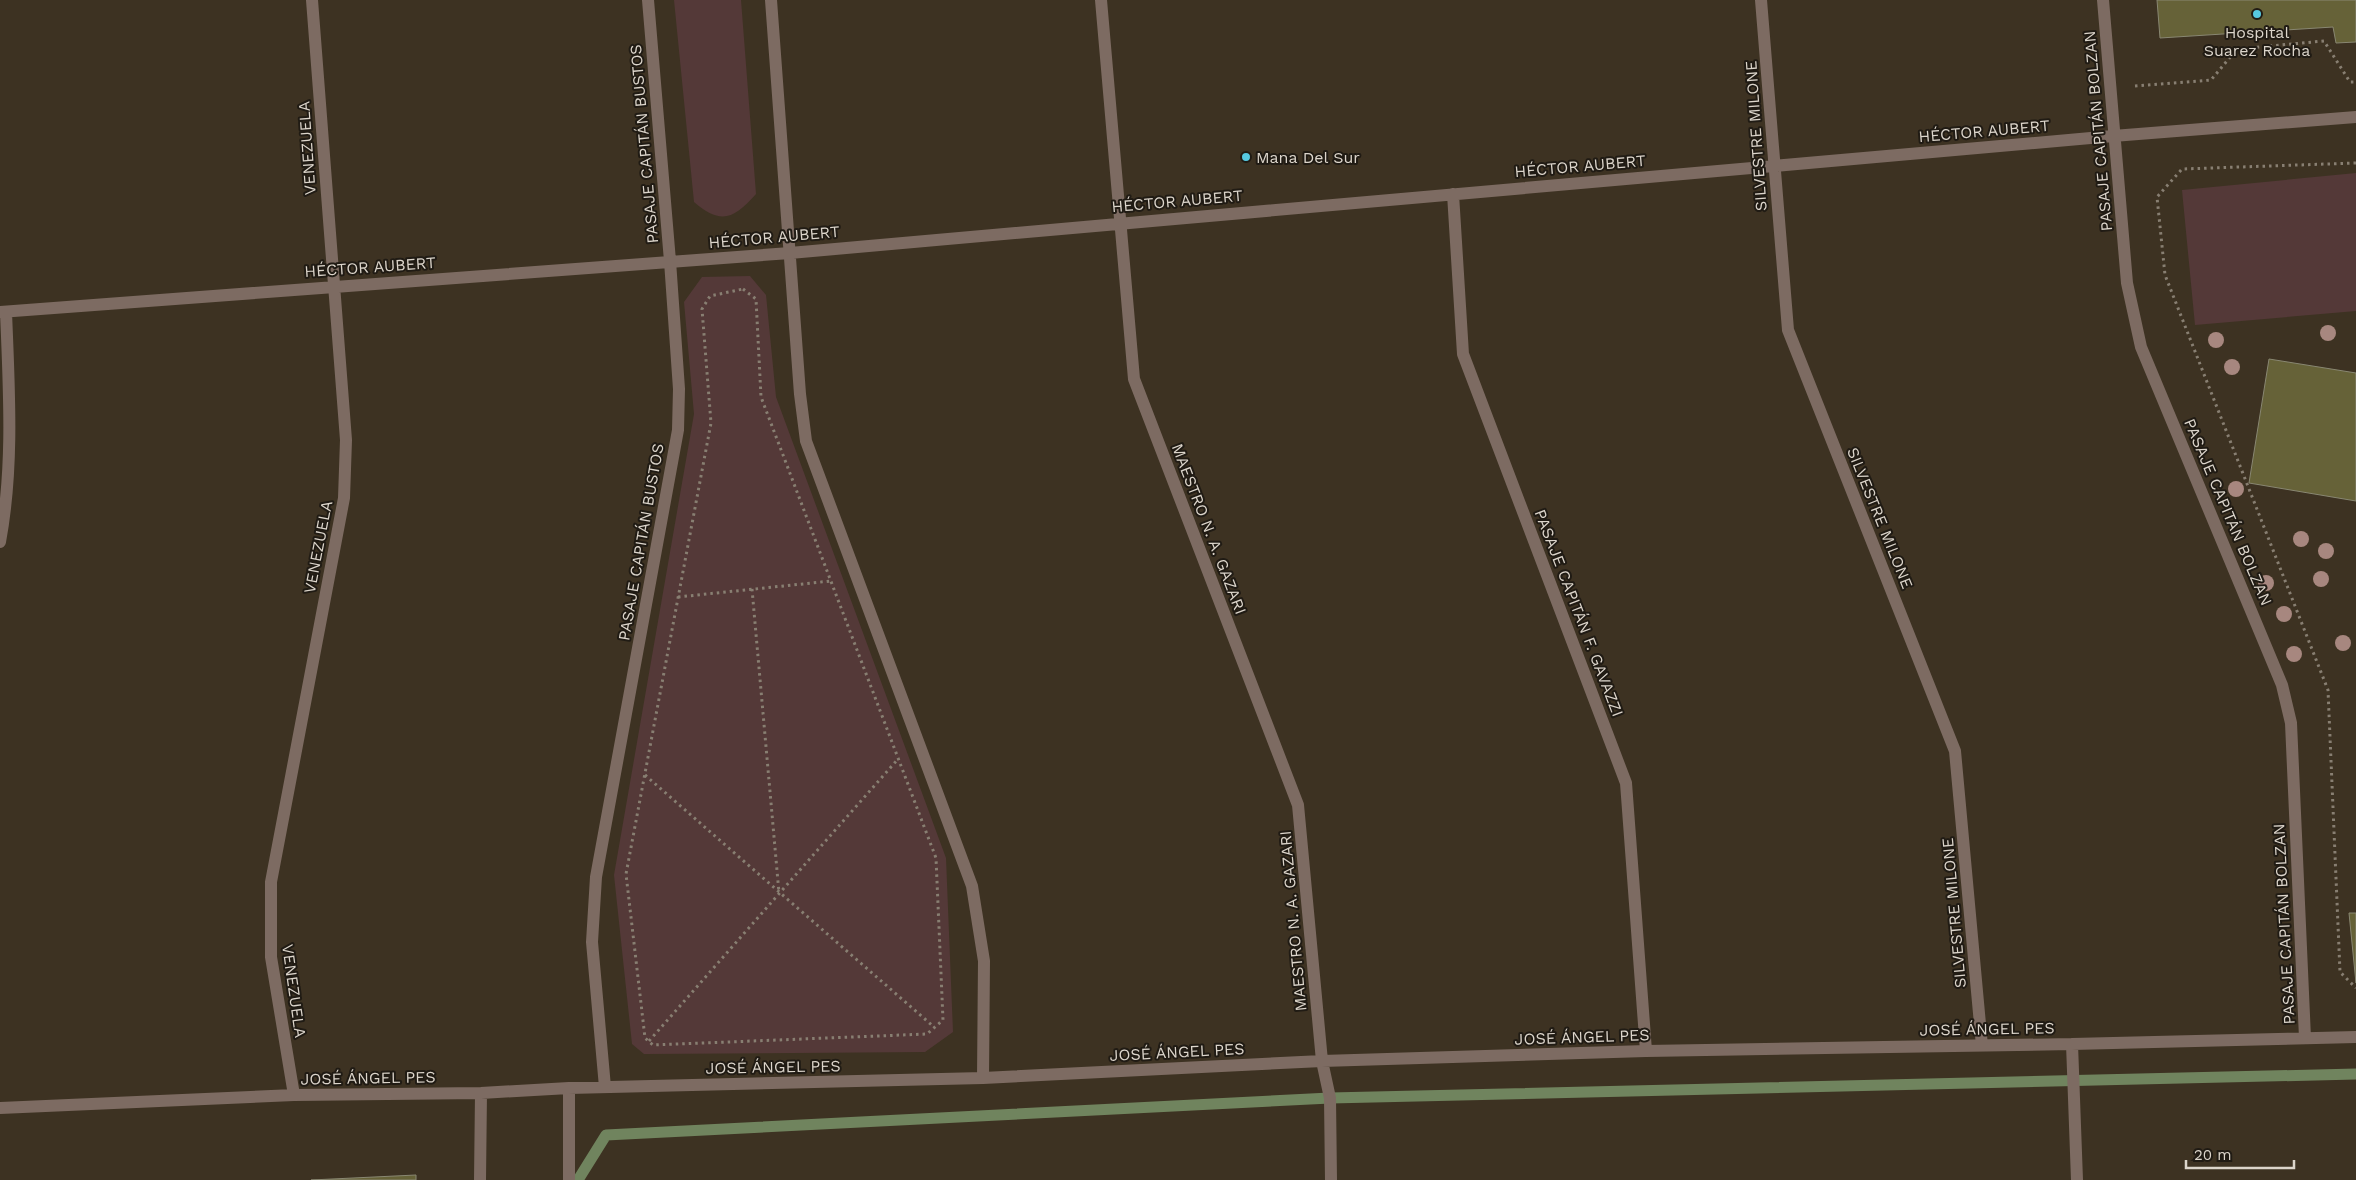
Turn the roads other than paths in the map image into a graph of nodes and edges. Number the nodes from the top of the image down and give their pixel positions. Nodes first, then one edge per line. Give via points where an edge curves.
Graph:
1 (312, 0) edge
2 (648, 0) edge
3 (771, 0) edge
4 (1101, 0) edge
5 (1761, 0) edge
6 (2103, 0) edge
7 (2356, 117) edge
8 (2113, 136) junction
9 (1774, 165) junction
10 (1453, 194) junction
11 (1118, 222) junction
12 (790, 253) junction
13 (670, 261) junction
14 (333, 286) junction
15 (3, 312) edge
16 (0, 542) edge
17 (2356, 1037) edge
18 (2305, 1038) junction
19 (2072, 1044) junction
20 (1982, 1046) junction
21 (1646, 1051) junction
22 (1322, 1061) junction
23 (983, 1078) junction
24 (605, 1087) junction
25 (569, 1088) junction
26 (481, 1093) junction
27 (294, 1095) junction
28 (0, 1108) edge
29 (480, 1180) edge
30 (569, 1180) edge
31 (1331, 1180) edge
32 (2077, 1180) edge

1 - 14 street, VENEZUELA
2 - 13 street, PASAJE CAPITÁN BUSTOS
3 - 12 street
4 - 11 street, MAESTRO N. A. GAZARI via 1117,173
5 - 9 street, SILVESTRE MILONE
6 - 8 street, PASAJE CAPITÁN BOLZAN
7 - 8 street, HÉCTOR AUBERT
8 - 9 street, HÉCTOR AUBERT
8 - 18 street, PASAJE CAPITÁN BOLZAN via 2128,283 2141,347 2282,685 2291,723
9 - 10 street, HÉCTOR AUBERT
9 - 20 street, SILVESTRE MILONE via 1788,330 1956,751
10 - 11 street, HÉCTOR AUBERT
10 - 21 street, PASAJE CAPITÁN F. GAVAZZI via 1464,354 1626,783
11 - 12 street, HÉCTOR AUBERT
11 - 22 street, MAESTRO N. A. GAZARI via 1134,379 1298,805
12 - 13 street, HÉCTOR AUBERT
12 - 23 street via 806,441 972,886 984,961
13 - 14 street, HÉCTOR AUBERT
13 - 24 street, PASAJE CAPITÁN BUSTOS via 679,389 678,430 596,877 592,942
14 - 15 street, HÉCTOR AUBERT
14 - 27 street, VENEZUELA via 346,440 344,498 271,882 271,957
15 - 16 street via 10,422 8,502
17 - 18 street, JOSÉ ÁNGEL PES
18 - 19 street, JOSÉ ÁNGEL PES
19 - 20 street, JOSÉ ÁNGEL PES
19 - 32 street
20 - 21 street, JOSÉ ÁNGEL PES
21 - 22 street, JOSÉ ÁNGEL PES
22 - 23 street, JOSÉ ÁNGEL PES
22 - 31 street, MAESTRO N. A. GAZARI via 1330,1098
23 - 24 street, JOSÉ ÁNGEL PES
24 - 25 street, JOSÉ ÁNGEL PES
25 - 26 street, JOSÉ ÁNGEL PES
25 - 30 street
26 - 27 street, JOSÉ ÁNGEL PES
26 - 29 street
27 - 28 street, JOSÉ ÁNGEL PES

